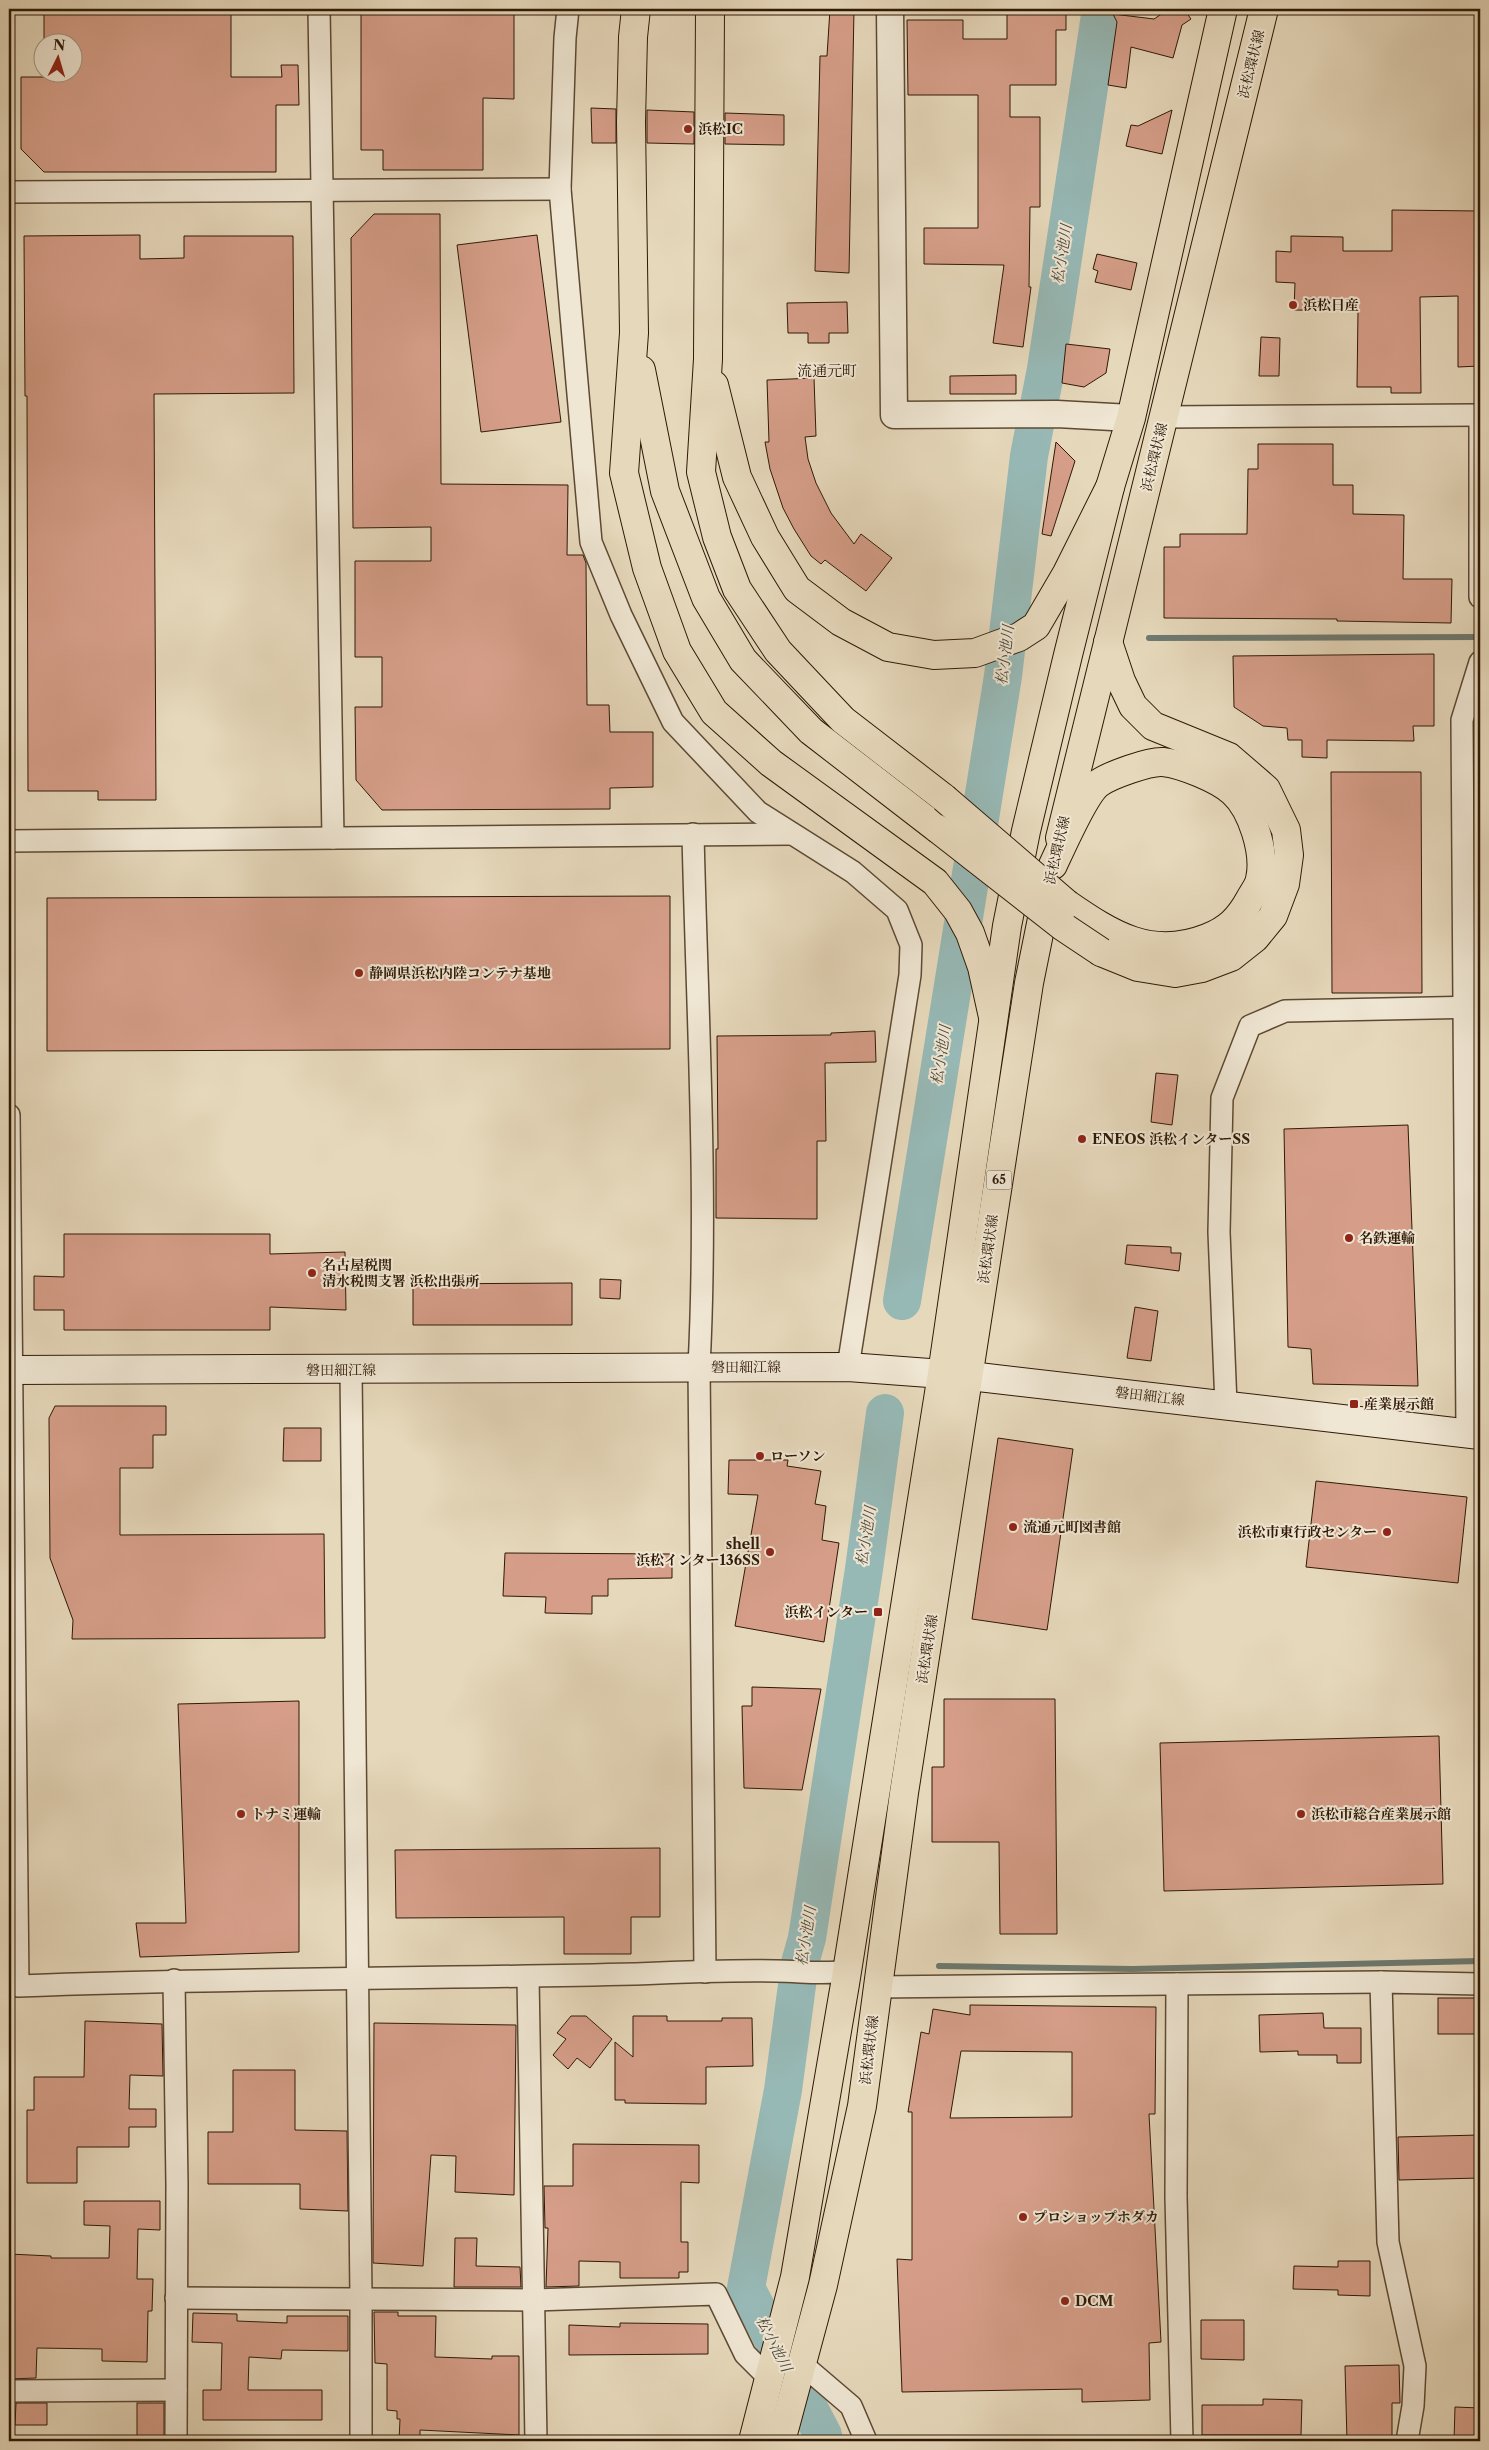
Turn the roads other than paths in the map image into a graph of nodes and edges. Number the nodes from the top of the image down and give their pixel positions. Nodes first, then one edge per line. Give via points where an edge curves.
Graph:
1 (319, 9) edge
2 (568, 9) edge
3 (637, 9) edge
4 (890, 9) edge
5 (1223, 9) edge
6 (1264, 9) edge
7 (710, 16) edge
8 (560, 189) junction
9 (9, 192) edge
10 (322, 192) junction
11 (634, 333) junction
12 (708, 359) junction
13 (1480, 415) edge
14 (1164, 417) junction
15 (1131, 418) junction
16 (1110, 487) junction
17 (1480, 597) edge
18 (1108, 642) junction
19 (1480, 662) edge
20 (693, 834) junction
21 (792, 834) junction
22 (333, 838) junction
23 (9, 840) edge
24 (1053, 866) junction
25 (1472, 1006) edge
26 (993, 1017) junction
27 (9, 1115) edge
28 (699, 1367) junction
29 (848, 1367) junction
30 (10, 1370) edge
31 (351, 1370) junction
32 (942, 1374) junction
33 (970, 1376) junction
34 (1226, 1405) junction
35 (1474, 1434) edge
36 (705, 1972) junction
37 (837, 1973) junction
38 (528, 1976) junction
39 (174, 1980) junction
40 (357, 1980) junction
41 (1381, 1982) junction
42 (1177, 1984) junction
43 (1480, 1984) edge
44 (877, 1987) junction
45 (176, 2298) junction
46 (362, 2299) junction
47 (534, 2300) junction
48 (803, 2365) junction
49 (770, 2379) junction
50 (176, 2390) junction
51 (9, 2392) edge
52 (176, 2441) edge
53 (361, 2441) edge
54 (536, 2441) edge
55 (753, 2441) edge
56 (781, 2441) edge
57 (866, 2441) edge
58 (1182, 2441) edge
59 (1407, 2441) edge

1 - 10 street
2 - 8 street
3 - 11 main road via 633,37
4 - 15 street via 894,415 1057,414
5 - 15 main road, 浜松環状線 / 65
6 - 14 main road, 浜松環状線 / 65
7 - 12 main road
8 - 10 street
8 - 21 street via 591,542 673,722 758,812
9 - 10 street
10 - 22 street
11 - 18 main road, bridge via 665,491 706,598 743,660 811,731 1062,926 1101,952 1138,967 1175,973 1202,968 1231,957 1255,938 1273,916 1285,884 1289,855 1286,830 1266,789 1230,757 1153,726 1133,706
11 - 26 main road via 624,473 647,568 676,651 714,712 771,763 935,882 970,932
12 - 16 main road via 737,477 765,537 797,589 841,622 888,647 934,655 975,653 1019,637 1036,626
12 - 24 main road, bridge via 701,472 717,537 737,589 778,651 842,720 944,798 1067,904 1108,931 1144,944 1169,947 1197,942 1221,933 1240,917 1260,879 1256,832 1250,814 1232,792 1203,774 1162,762 1128,770 1098,784 1075,819
13 - 14 street
13 - 17 street
14 - 18 main road, 浜松環状線 / 65
15 - 16 main road, 浜松環状線 / 65
16 - 26 main road, 浜松環状線 / 65 via 1026,831
18 - 24 main road, 浜松環状線 / 65
19 - 25 street via 1462,720
20 - 21 street
20 - 22 street
20 - 28 street via 701,1147
21 - 29 street via 853,872 897,910 912,945 910,975
22 - 23 street
24 - 33 main road, 浜松環状線 / 65 via 1029,982
25 - 34 street via 1285,1011 1250,1026 1222,1098 1219,1232
25 - 35 street
26 - 32 main road, 浜松環状線 / 65
27 - 30 street
28 - 29 main road, 磐田細江線
28 - 31 main road, 磐田細江線
28 - 36 street
29 - 32 main road, 磐田細江線
30 - 31 main road, 磐田細江線
30 - 39 street via 18,1986
31 - 40 street
32 - 33 main road, 磐田細江線
32 - 37 main road, 浜松環状線 / 65
33 - 34 main road, 磐田細江線
33 - 44 main road, 浜松環状線 / 65
34 - 35 main road, 磐田細江線
36 - 37 street
36 - 38 street
37 - 49 main road, 浜松環状線 / 65 via 795,2277
38 - 40 street
38 - 47 street
39 - 40 street
39 - 45 street
40 - 46 street
41 - 42 street
41 - 43 street
41 - 59 street via 1388,2242 1415,2366
42 - 44 street
42 - 58 street via 1176,2197
44 - 48 main road, 浜松環状線 / 65 via 862,2106
45 - 46 street
45 - 50 street
46 - 47 street
46 - 53 street
47 - 49 street via 716,2294 746,2354
47 - 54 street
48 - 56 main road, 浜松環状線 / 65
48 - 57 street via 851,2406
49 - 55 main road, 浜松環状線 / 65
50 - 51 street
50 - 52 street

